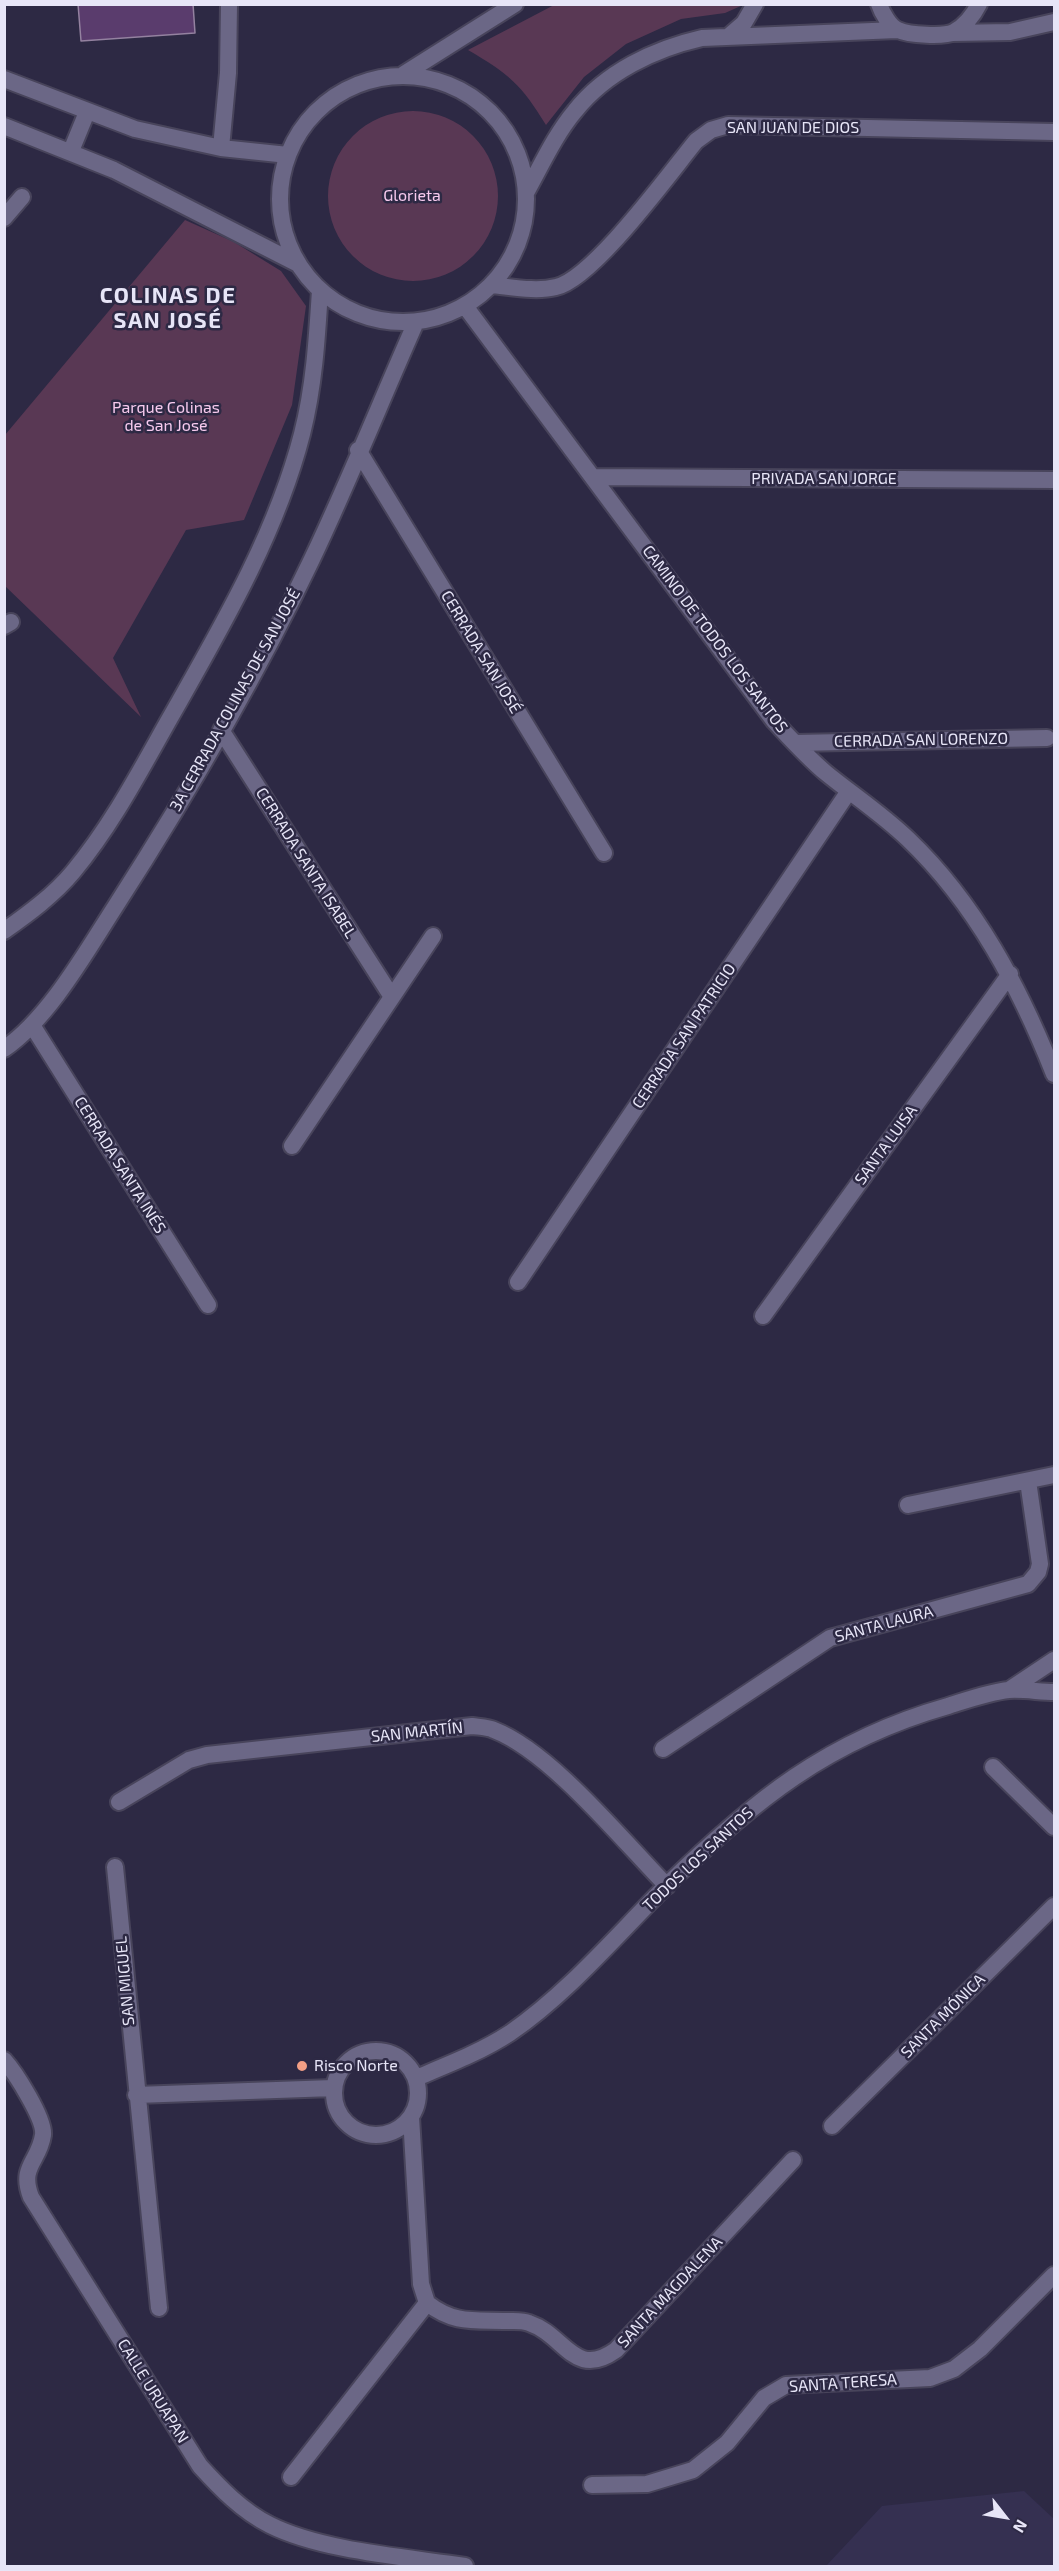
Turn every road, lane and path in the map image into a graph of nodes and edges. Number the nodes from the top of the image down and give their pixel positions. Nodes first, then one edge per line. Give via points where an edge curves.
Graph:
1 (229, 4) edge
2 (514, 4) edge
3 (755, 4) edge
4 (879, 4) edge
5 (980, 4) edge
6 (493, 10) edge
7 (1054, 22) edge
8 (897, 30) junction
9 (952, 33) junction
10 (729, 36) junction
11 (404, 74) junction
12 (4, 79) edge
13 (87, 112) junction
14 (4, 126) edge
15 (1054, 132) edge
16 (221, 148) junction
17 (70, 151) junction
18 (288, 154) junction
19 (527, 191) junction
20 (22, 197) dead end
21 (4, 218) edge
22 (298, 264) junction
23 (491, 285) junction
24 (320, 290) junction
25 (465, 306) junction
26 (416, 322) junction
27 (358, 450) junction
28 (594, 477) junction
29 (1054, 480) edge
30 (221, 730) junction
31 (1047, 738) dead end
32 (795, 743) junction
33 (849, 791) junction
34 (604, 853) dead end
35 (4, 932) edge
36 (433, 936) dead end
37 (1010, 974) junction
38 (392, 997) junction
39 (32, 1025) junction
40 (4, 1049) edge
41 (1054, 1074) edge
42 (292, 1146) dead end
43 (518, 1282) dead end
44 (208, 1305) dead end
45 (762, 1316) dead end
46 (1054, 1475) edge
47 (1028, 1481) junction
48 (908, 1505) dead end
49 (1054, 1660) edge
50 (1009, 1690) junction
51 (1054, 1692) edge
52 (663, 1749) dead end
53 (993, 1767) dead end
54 (119, 1802) dead end
55 (1054, 1827) edge
56 (115, 1867) dead end
57 (667, 1886) junction
58 (1054, 1906) edge
59 (4, 2060) edge
60 (416, 2078) junction
61 (333, 2088) junction
62 (136, 2095) junction
63 (411, 2116) junction
64 (832, 2127) dead end
65 (793, 2160) dead end
66 (1054, 2275) edge
67 (427, 2303) junction
68 (159, 2308) dead end
69 (291, 2477) dead end
70 (592, 2486) dead end
71 (465, 2566) edge

1 - 16 street
2 - 6 street
3 - 10 street via 744,23
4 - 8 street
5 - 9 street via 970,20
6 - 11 street
7 - 9 street via 1010,32
8 - 9 street via 925,35
8 - 10 street
10 - 19 street via 675,44 647,55 601,83 569,119
11 - 18 street via 366,80 334,96 306,122
11 - 19 street via 440,79 474,96 501,121 520,154
12 - 13 street
13 - 16 street via 135,129
13 - 17 street
14 - 17 street
15 - 23 street, SAN JUAN DE DIOS via 728,125 711,130 696,141 584,273 557,287
16 - 18 street
17 - 22 street via 173,198
18 - 22 street via 280,210 286,238
19 - 23 street via 524,225 512,258
20 - 21 street
22 - 24 street
23 - 25 street
24 - 26 street via 354,312 384,321
24 - 35 street via 302,434 284,493 232,606 121,804 93,845 71,874
25 - 26 street
25 - 28 street, CAMINO DE TODOS LOS SANTOS
26 - 27 street, 3A CERRADA COLINAS DE SAN JOSÉ
27 - 30 street, 3A CERRADA COLINAS DE SAN JOSÉ via 311,560
27 - 34 street, CERRADA SAN JOSÉ
28 - 29 street, PRIVADA SAN JORGE
28 - 32 street, CAMINO DE TODOS LOS SANTOS via 748,687
30 - 38 street, CERRADA SANTA ISABEL
30 - 39 street, 3A CERRADA COLINAS DE SAN JOSÉ via 73,974
31 - 32 street, CERRADA SAN LORENZO
32 - 33 street, CAMINO DE TODOS LOS SANTOS
33 - 37 street, CAMINO DE TODOS LOS SANTOS via 882,815 937,870 974,917
33 - 43 street, CERRADA SAN PATRICIO
36 - 38 street
37 - 41 street, CAMINO DE TODOS LOS SANTOS
37 - 45 street, SANTA LUISA
38 - 42 street
39 - 40 street, 3A CERRADA COLINAS DE SAN JOSÉ
39 - 44 street, CERRADA SANTA INÉS
46 - 47 street
47 - 48 street
47 - 52 street, SANTA LAURA via 1040,1564 1028,1584 830,1638
49 - 50 street, TODOS LOS SANTOS
50 - 51 street, TODOS LOS SANTOS
50 - 57 street, TODOS LOS SANTOS via 915,1715 838,1749 798,1772 754,1806
53 - 55 street
54 - 57 street, SAN MARTÍN via 189,1760 207,1755 472,1726 493,1729 544,1761
56 - 62 street, SAN MIGUEL
57 - 60 street, TODOS LOS SANTOS via 537,2012 508,2034
58 - 64 street, SANTA MÓNICA
59 - 71 street, CALLE URUAPAN via 14,2072 44,2133 27,2174 31,2198 200,2466 220,2488 270,2525 300,2537
60 - 61 street via 398,2057 371,2050 346,2063
60 - 63 street via 417,2105
61 - 62 street
61 - 63 street via 339,2115 361,2133 389,2133
62 - 68 street, SAN MIGUEL
63 - 67 street via 421,2284
65 - 67 street, SANTA MAGDALENA via 616,2350 595,2362 581,2359 529,2323 457,2320
66 - 70 street, SANTA TERESA via 980,2349 954,2369 930,2378 786,2385 764,2398 727,2443 693,2470 647,2484
67 - 69 street

